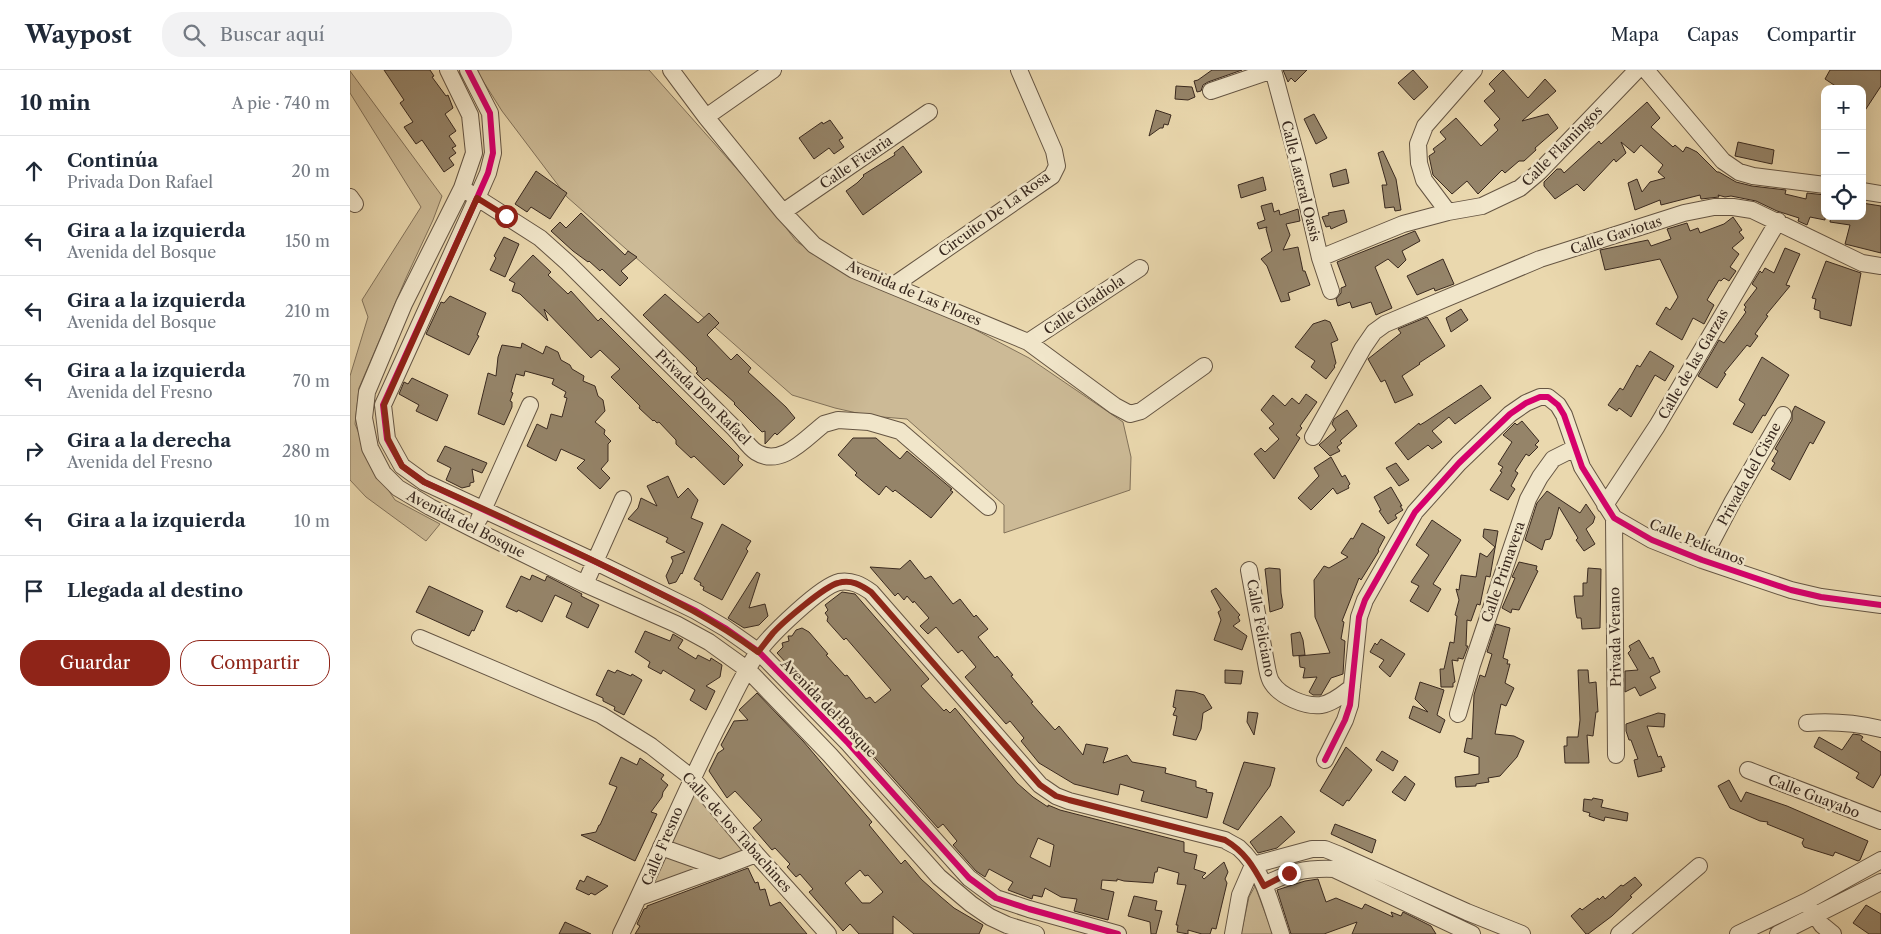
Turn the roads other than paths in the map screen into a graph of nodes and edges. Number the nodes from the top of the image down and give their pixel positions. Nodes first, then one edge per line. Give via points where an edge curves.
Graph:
1 (448, 70) edge
2 (468, 70) edge
3 (671, 70) edge
4 (773, 70) edge
5 (1019, 70) edge
6 (1273, 70) edge
7 (1474, 70) edge
8 (1637, 70) edge
9 (1646, 70) edge
10 (1211, 91) dead end
11 (929, 112) dead end
12 (706, 117) junction
13 (1821, 184) edge
14 (462, 188) junction
15 (1866, 192) edge
16 (1881, 194) edge
17 (477, 198) junction
18 (783, 212) junction
19 (1448, 212) junction
20 (1778, 221) junction
21 (1320, 258) junction
22 (1881, 266) edge
23 (1140, 268) dead end
24 (894, 286) junction
25 (1331, 291) dead end
26 (1028, 342) junction
27 (1204, 366) dead end
28 (530, 405) dead end
29 (1783, 415) dead end
30 (1313, 437) dead end
31 (1575, 448) junction
32 (623, 500) dead end
33 (988, 507) dead end
34 (484, 509) junction
35 (1609, 512) junction
36 (473, 529) junction
37 (1702, 560) junction
38 (596, 562) junction
39 (1249, 570) dead end
40 (585, 584) junction
41 (1881, 605) edge
42 (420, 638) dead end
43 (758, 652) junction
44 (748, 670) junction
45 (1352, 687) junction
46 (1458, 714) dead end
47 (1807, 723) dead end
48 (1881, 729) edge
49 (1616, 756) dead end
50 (1325, 760) dead end
51 (1748, 770) dead end
52 (692, 778) junction
53 (1881, 821) edge
54 (662, 848) junction
55 (756, 854) junction
56 (1881, 860) edge
57 (1253, 865) junction
58 (1699, 866) dead end
59 (720, 868) junction
60 (1881, 882) edge
61 (1264, 886) junction
62 (640, 897) junction
63 (1807, 901) junction
64 (1468, 912) junction
65 (1815, 916) junction
66 (1463, 932) edge
67 (621, 934) edge
68 (828, 934) edge
69 (1036, 934) edge
70 (1118, 934) edge
71 (1232, 934) edge
72 (1281, 934) edge
73 (1522, 934) edge
74 (1619, 934) edge
75 (1738, 934) edge
76 (1778, 934) edge
77 (1833, 934) edge

1 - 14 street, Avenida del Bosque via 470,115 474,153
2 - 17 street, Avenida del Bosque via 490,113 493,153
3 - 12 street, Avenida de Las Flores
4 - 12 street
5 - 24 street, Circuito De La Rosa via 1054,150 1057,166 1052,176
6 - 10 street
6 - 21 street, Calle Lateral Oasis
7 - 19 street via 1425,126 1418,144 1424,180
8 - 19 street, Calle Flamingos via 1520,188 1482,206
9 - 13 street via 1723,161 1739,172
11 - 18 street, Calle Ficaria
12 - 18 street, Avenida de Las Flores
14 - 17 street, Privada Don Rafael
14 - 36 street, Avenida del Bosque via 404,304 367,392 364,418 370,448 383,472 398,488
15 - 16 street
17 - 33 street, Privada Don Rafael via 540,238 568,263 756,452 781,456 830,421 869,422 900,431 914,441
17 - 34 street, Avenida del Bosque via 384,405 388,439 402,466 424,482
18 - 24 street, Avenida de Las Flores via 814,245 854,270
19 - 21 street, Calle Flamingos via 1403,224
20 - 22 street, Calle Gaviotas via 1862,263
20 - 30 street, Calle Gaviotas via 1752,210 1733,207 1684,213 1540,259 1397,317 1374,332
20 - 35 street, Calle de las Garzas
21 - 25 street, Calle Lateral Oasis
23 - 26 street, Calle Gladiola
24 - 26 street, Avenida de Las Flores
26 - 27 street, Avenida de Las Flores via 1130,414 1141,411
28 - 34 street
29 - 37 street, Privada del Cisne via 1732,501
31 - 35 street, Calle Pelícanos via 1582,467
31 - 45 street, Calle Pelícanos via 1558,405 1548,397 1540,397 1510,414 1459,463 1415,512 1365,600 1359,617
31 - 46 street, Calle Primavera via 1553,459 1528,499
32 - 38 street
34 - 36 street
34 - 38 street, Avenida del Bosque
35 - 37 street, Calle Pelícanos via 1652,540
35 - 49 street, Privada Verano
36 - 40 street, Avenida del Bosque
37 - 41 street, Calle Pelícanos via 1791,590
38 - 40 street
38 - 43 street, Avenida del Bosque via 696,611
39 - 45 street, Calle Feliciano via 1267,668 1270,681 1276,688 1285,696 1321,705
40 - 44 street, Avenida del Bosque via 676,624 709,642
42 - 52 street, Calle de los Tabachines via 601,715 651,746
43 - 44 street, Calle Fresno
43 - 57 street, Calle Fresno via 774,632 827,588 839,582 860,584 871,592 1040,785 1069,800 1225,840 1238,848
43 - 70 street, Avenida del Bosque via 848,743 963,872 982,889 996,898 1029,909
44 - 52 street, Calle Fresno
44 - 69 street, Avenida del Bosque via 939,877 990,917
45 - 50 street via 1345,720
47 - 48 street via 1856,723
51 - 53 street, Calle Guayabo
52 - 54 street, Calle Fresno
52 - 55 street, Calle de los Tabachines
54 - 59 street
54 - 62 street, Calle Fresno
55 - 59 street
55 - 68 street, Calle de los Tabachines
56 - 63 street
57 - 61 street, Calle Fresno
57 - 64 street via 1294,852 1325,849
57 - 71 street via 1240,895
58 - 74 street
59 - 62 street
60 - 65 street
61 - 66 street via 1289,873 1314,868 1334,869
61 - 72 street, Calle Fresno
62 - 67 street, Calle Fresno
63 - 65 street
63 - 75 street
64 - 66 street
64 - 73 street
65 - 76 street
65 - 77 street

